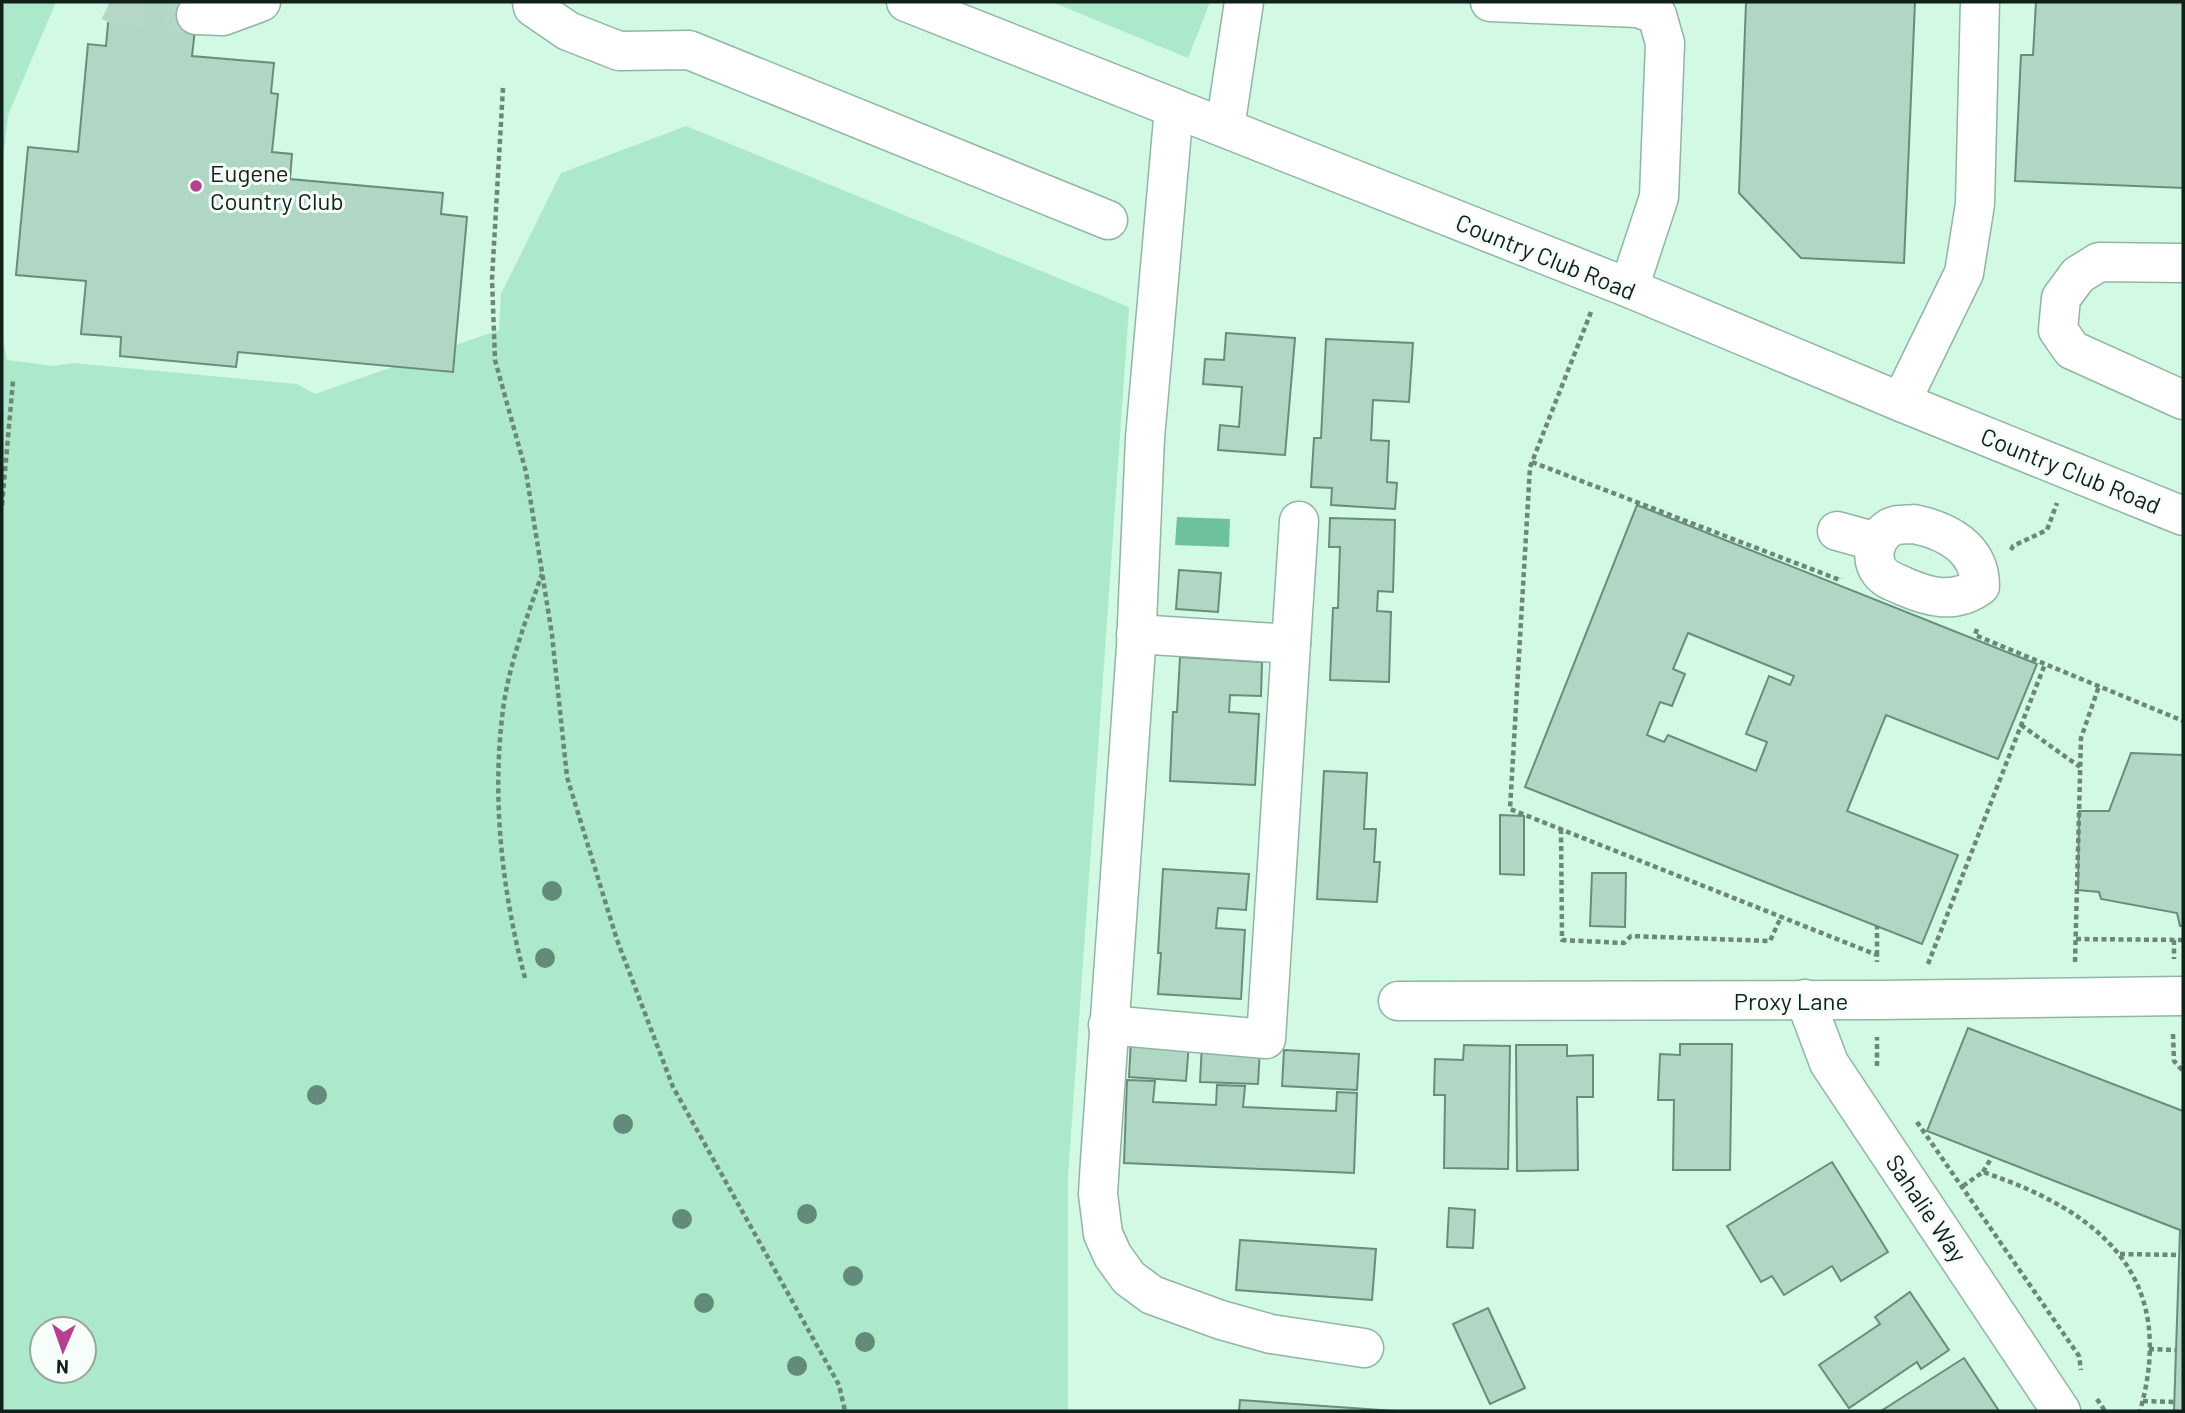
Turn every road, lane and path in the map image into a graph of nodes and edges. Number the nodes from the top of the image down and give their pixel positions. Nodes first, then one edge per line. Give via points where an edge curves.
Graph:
1 (261, 2) edge
2 (906, 2) edge
3 (1244, 2) edge
4 (1490, 2) edge
5 (1980, 2) edge
6 (535, 4) edge
7 (196, 15) tunnel mouth
8 (503, 88) dead end
9 (1174, 108) junction
10 (1225, 128) junction
11 (1108, 220) dead end
12 (2183, 263) edge
13 (1617, 284) junction
14 (13, 381) dead end
15 (2183, 400) edge
16 (1901, 402) junction
17 (1532, 461) junction
18 (2070, 469) junction
19 (2, 505) edge
20 (2183, 516) edge
21 (1299, 521) dead end
22 (1857, 536) junction
23 (542, 573) junction
24 (1992, 591) junction
25 (1136, 634) junction
26 (1291, 644) junction
27 (2045, 664) junction
28 (2099, 686) junction
29 (2183, 721) edge
30 (2021, 725) junction
31 (2080, 768) junction
32 (1560, 829) junction
33 (1781, 917) junction
34 (1877, 926) dead end
35 (2076, 939) junction
36 (2183, 940) edge
37 (1877, 955) junction
38 (1940, 968) dead end
39 (2075, 970) dead end
40 (526, 978) dead end
41 (2183, 996) edge
42 (1805, 999) junction
43 (1879, 1000) junction
44 (1398, 1001) dead end
45 (1108, 1025) junction
46 (1877, 1068) dead end
47 (1916, 1121) dead end
48 (1992, 1157) dead end
49 (1983, 1172) junction
50 (1963, 1186) junction
51 (2119, 1254) junction
52 (2179, 1255) dead end
53 (1364, 1348) dead end
54 (2149, 1349) junction
55 (2176, 1350) dead end
56 (2081, 1373) dead end
57 (2143, 1401) junction
58 (2077, 1402) edge
59 (2174, 1402) dead end
60 (845, 1411) edge
61 (2105, 1411) edge
62 (2140, 1411) edge

1 - 7 street via 223,16
2 - 9 street, Country Club Road
3 - 10 street
4 - 13 street via 1638,8 1657,15 1665,43 1659,197
5 - 16 street via 1975,204 1964,273
6 - 11 street via 568,30 619,51 689,50
8 - 23 path via 492,279 495,360 526,472
9 - 10 street, Country Club Road
9 - 25 street via 1145,438
10 - 13 street, Country Club Road
12 - 15 street via 2099,262 2078,275 2062,298 2058,330 2072,351
13 - 16 street, Country Club Road
13 - 17 path
14 - 19 path
16 - 18 street, Country Club Road
17 - 22 path via 1840,580
17 - 32 path via 1510,809
18 - 20 street, Country Club Road
18 - 24 path via 2047,530 2013,546
21 - 26 street
22 - 24 street via 1886,578 1922,594 1943,599
22 - 24 street via 1896,525 1931,528 1956,539 1969,552
23 - 40 path via 502,717 498,813 512,928
23 - 60 path via 567,777 617,940 673,1087 839,1385
24 - 27 path via 1975,635
25 - 26 street
25 - 45 street
26 - 45 street via 1266,1038
27 - 28 path
27 - 30 path
28 - 29 path
28 - 31 path via 2081,738
30 - 31 path
30 - 38 path via 1927,968
31 - 35 path
32 - 33 path
32 - 33 path via 1562,940 1624,943 1631,936 1770,941
33 - 37 path
34 - 37 path
35 - 36 path
35 - 39 path
37 - 43 path
41 - 43 street, Proxy Lane
42 - 43 street, Proxy Lane
42 - 44 street, Proxy Lane
42 - 58 street, Sahalie Way via 1829,1063
43 - 46 path
45 - 53 street via 1098,1194 1103,1234 1129,1278 1152,1295 1221,1320 1271,1334
47 - 50 path
48 - 49 path
49 - 50 path
49 - 51 path via 2060,1206 2099,1232
50 - 56 path via 2079,1356
51 - 52 path
51 - 54 path via 2143,1296
54 - 55 path
54 - 57 path
57 - 59 path
57 - 62 path
58 - 61 path

